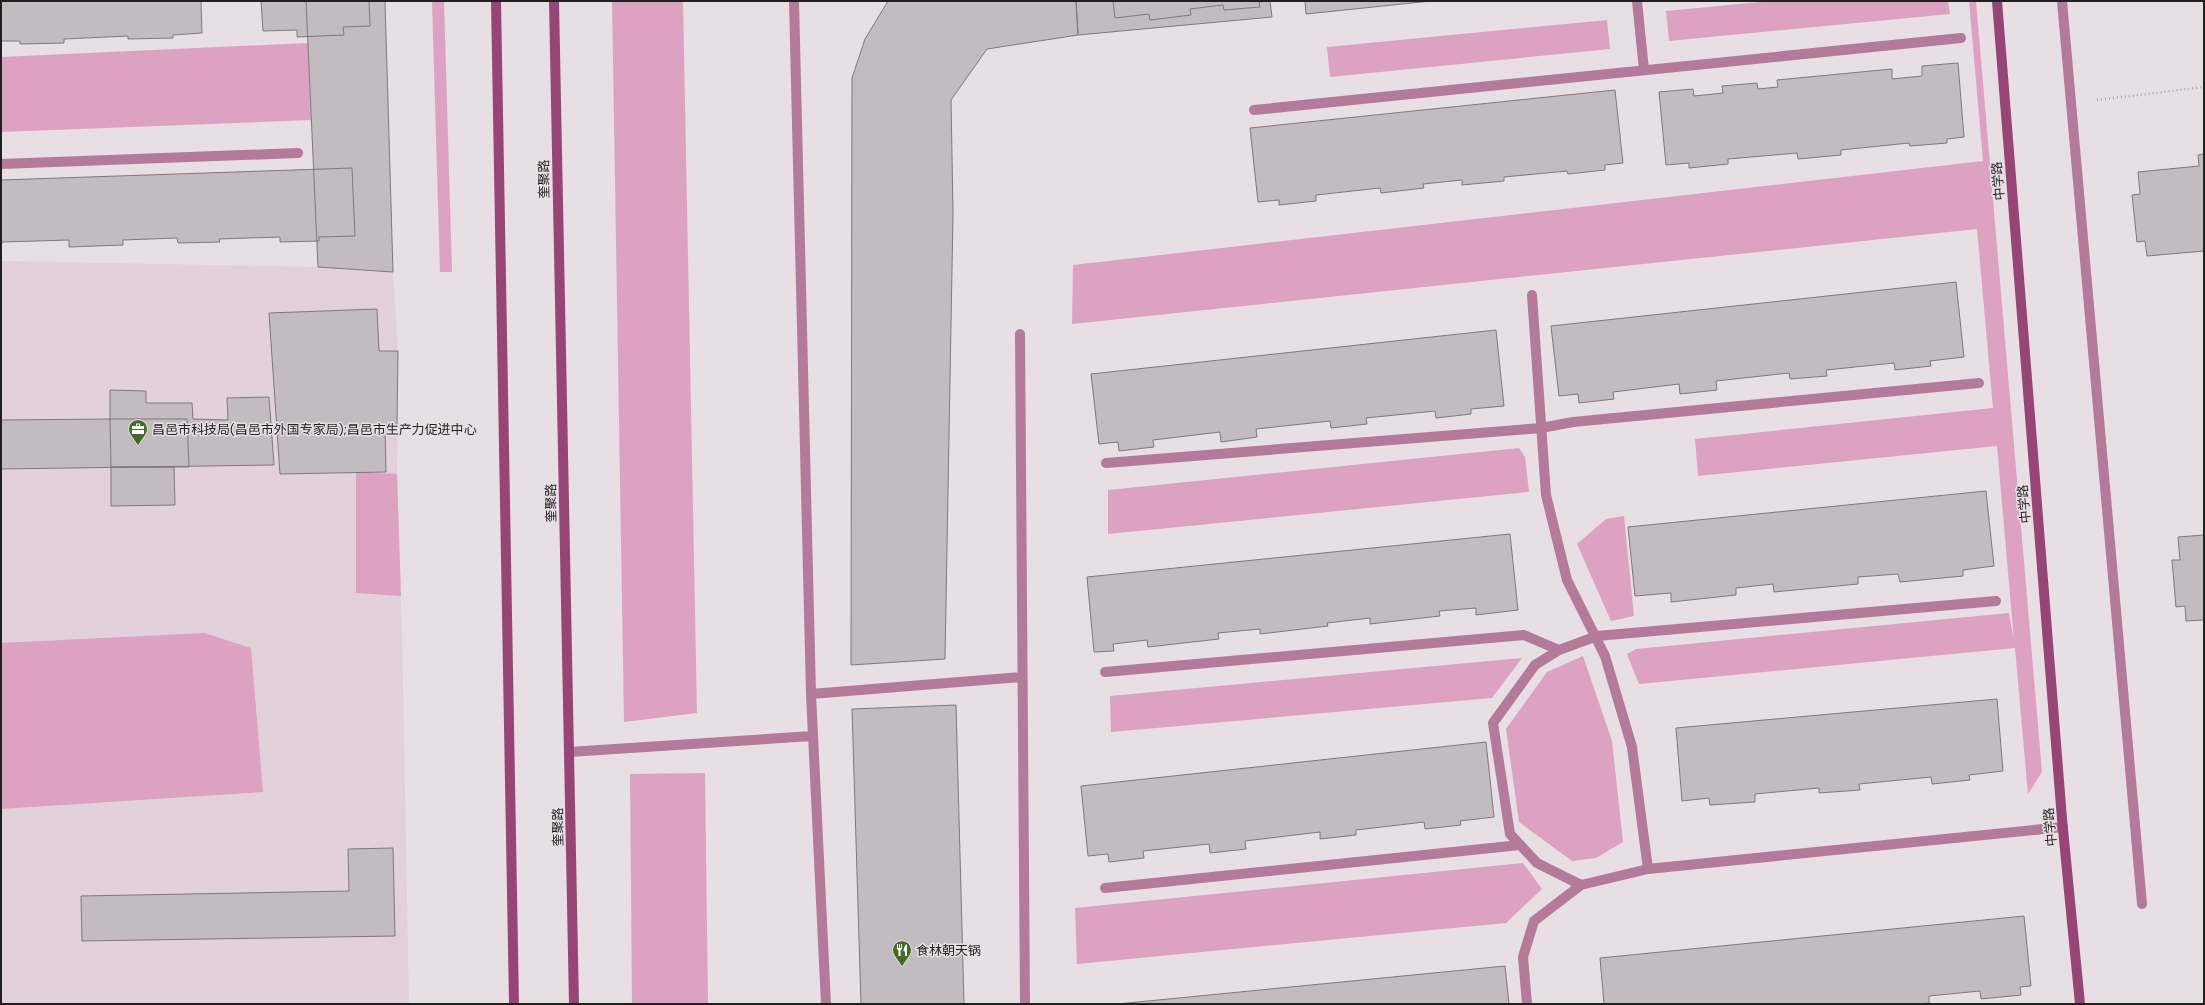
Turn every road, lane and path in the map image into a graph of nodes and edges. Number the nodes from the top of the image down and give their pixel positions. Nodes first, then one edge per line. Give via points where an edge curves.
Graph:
1 (496, 1) edge
2 (554, 1) edge
3 (794, 1) edge
4 (1636, 1) edge
5 (1997, 1) edge
6 (2062, 1) edge
7 (1961, 38) dead end
8 (1644, 70) junction
9 (2204, 87) edge
10 (2071, 103) junction
11 (1254, 110) dead end
12 (298, 153) dead end
13 (1, 164) edge
14 (1532, 295) dead end
15 (1020, 334) dead end
16 (1979, 383) dead end
17 (1541, 428) junction
18 (1106, 464) dead end
19 (1996, 601) dead end
20 (1597, 636) junction
21 (1559, 650) junction
22 (1105, 672) dead end
23 (1021, 678) junction
24 (811, 694) junction
25 (812, 736) junction
26 (569, 752) junction
27 (2063, 827) junction
28 (1520, 845) junction
29 (1648, 869) junction
30 (1581, 885) junction
31 (1105, 888) dead end
32 (2142, 904) dead end
33 (514, 1004) edge
34 (574, 1004) edge
35 (826, 1004) edge
36 (1025, 1004) edge
37 (1527, 1004) edge
38 (2080, 1004) edge

1 - 33 main road
2 - 26 main road, 奎聚路
3 - 24 lane
4 - 8 lane
5 - 27 main road, 中学路
6 - 10 lane
7 - 8 lane
8 - 11 lane
9 - 10 path
10 - 32 lane
12 - 13 lane
14 - 17 lane
15 - 23 lane
16 - 17 lane via 1573,422
17 - 18 lane
17 - 20 lane via 1546,495 1567,580
19 - 20 lane
20 - 21 lane
20 - 29 lane via 1632,747
21 - 22 lane via 1524,635
21 - 28 lane via 1535,665 1493,723 1510,834
23 - 24 lane
23 - 36 lane
24 - 25 lane
25 - 26 lane
25 - 35 lane
26 - 34 main road, 奎聚路
27 - 29 lane
27 - 38 main road, 中学路
28 - 30 lane via 1537,863
28 - 31 lane
29 - 30 lane
30 - 37 lane via 1534,921 1523,957

